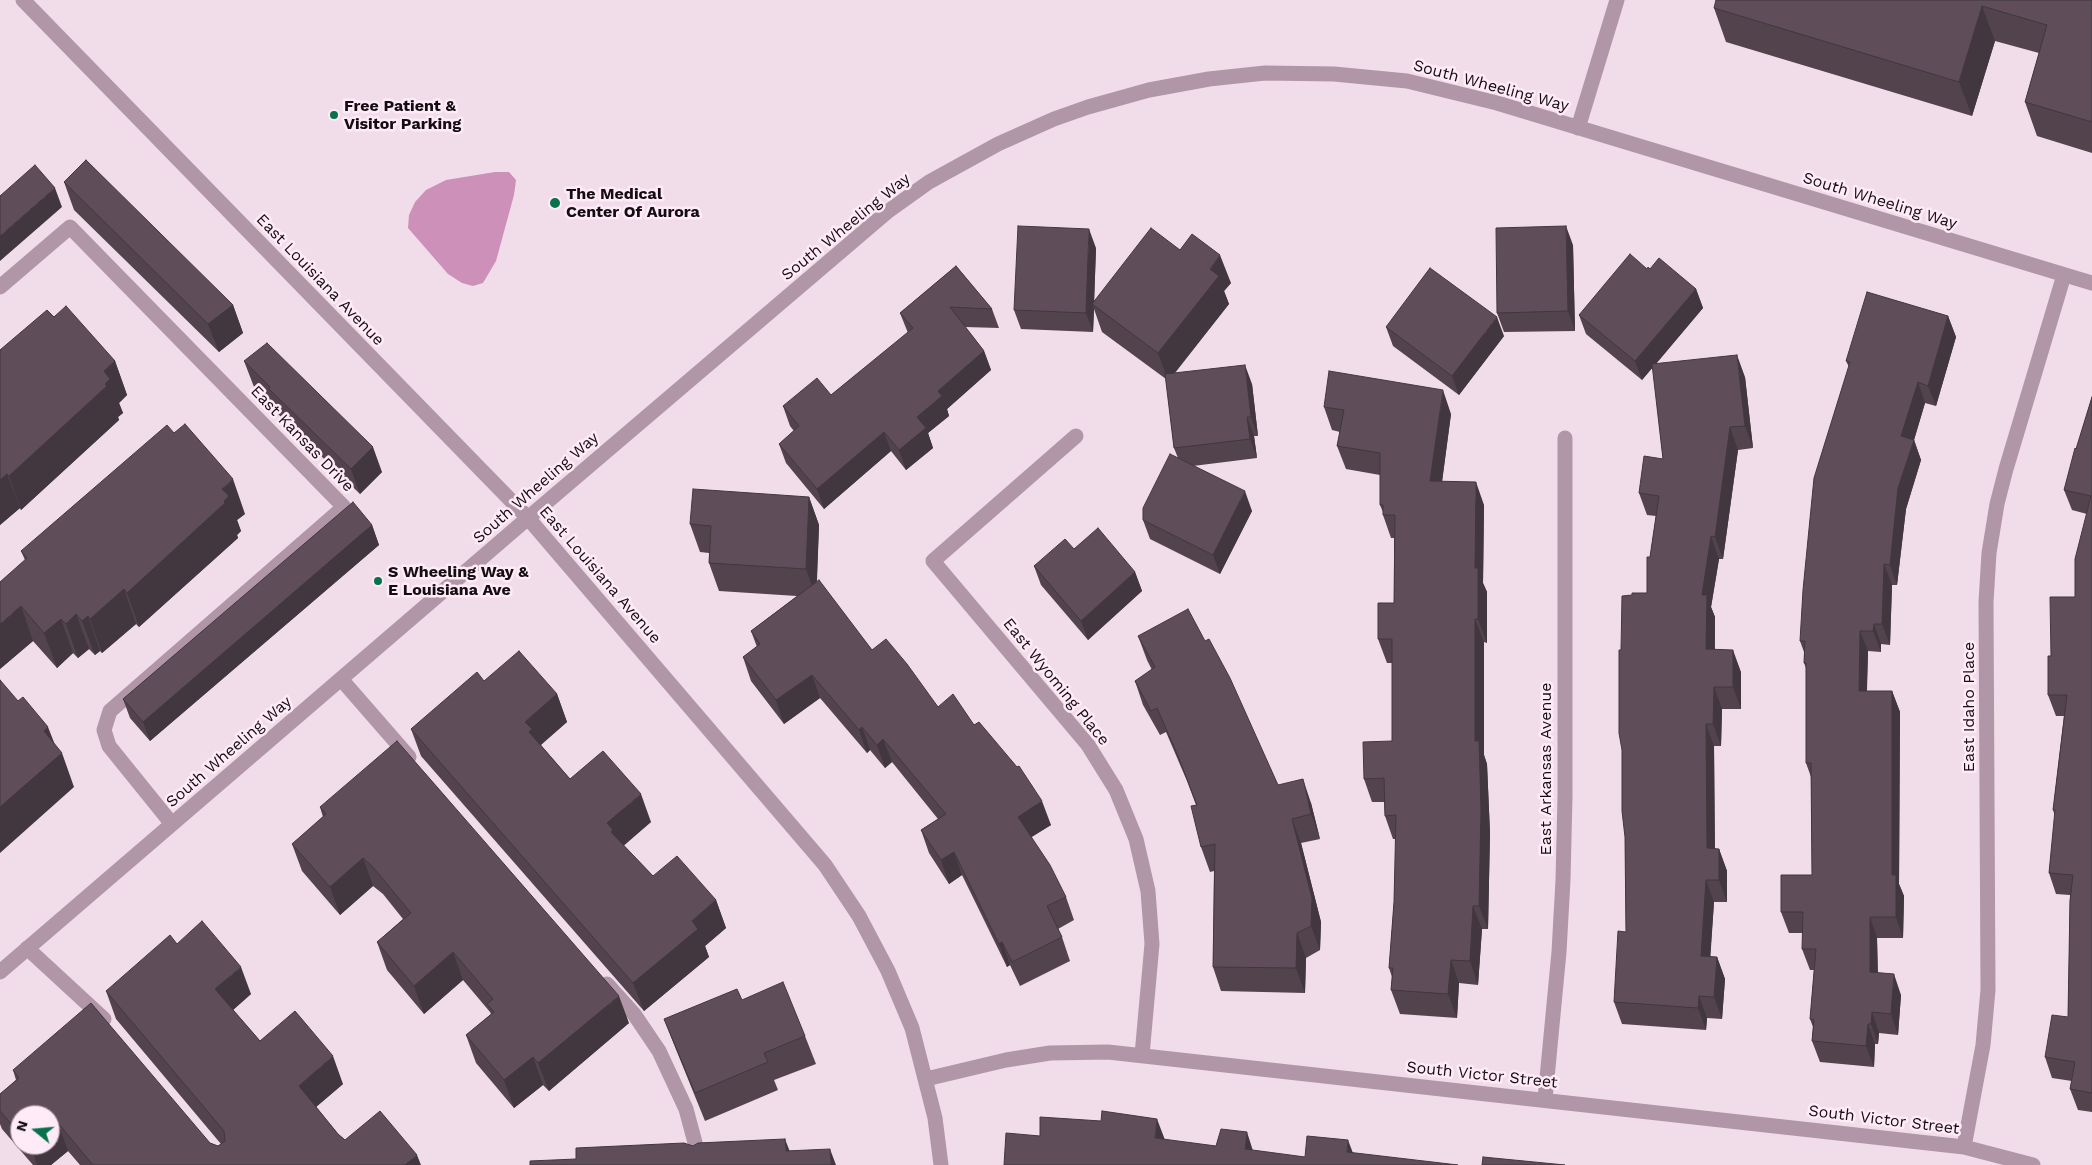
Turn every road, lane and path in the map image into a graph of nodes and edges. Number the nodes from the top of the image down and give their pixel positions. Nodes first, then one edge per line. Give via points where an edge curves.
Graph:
1 (23, 0) edge
2 (1618, 0) edge
3 (1578, 128) junction
4 (2064, 275) junction
5 (2092, 283) edge
6 (0, 286) edge
7 (1076, 436) dead end
8 (1565, 438) dead end
9 (528, 518) junction
10 (341, 679) junction
11 (418, 767) edge
12 (172, 824) junction
13 (27, 948) junction
14 (595, 970) edge
15 (0, 972) edge
16 (110, 1027) edge
17 (1142, 1055) junction
18 (926, 1078) junction
19 (1544, 1099) junction
20 (1964, 1147) junction
21 (701, 1165) edge
22 (941, 1165) edge
23 (2033, 1165) edge

1 - 9 street, East Louisiana Avenue
2 - 3 street
3 - 4 street, South Wheeling Way
3 - 9 street, South Wheeling Way via 1424,85 1372,77 1294,73 1223,77 1149,90 1054,119 954,167 887,212
4 - 5 street, South Wheeling Way
4 - 20 street, East Idaho Place via 2006,469 1989,553 1986,602 1988,990 1983,1045
6 - 12 street, East Kansas Drive via 70,227 344,507 110,711 104,730 109,746
7 - 17 street, East Wyoming Place via 933,561 1088,745 1116,790 1136,839 1148,891 1152,944
8 - 19 street, East Arkansas Avenue via 1563,880
9 - 10 street, South Wheeling Way
9 - 18 street, East Louisiana Avenue via 825,865 859,916 888,971 912,1028
10 - 11 street
10 - 12 street, South Wheeling Way
12 - 13 street, South Wheeling Way
13 - 15 street, South Wheeling Way
13 - 16 street via 98,1012
14 - 21 street via 634,1014 659,1051 686,1109
17 - 18 street, South Victor Street via 1050,1053
17 - 19 street, South Victor Street
18 - 22 street, East Louisiana Avenue
19 - 20 street, South Victor Street
20 - 23 street, South Victor Street

